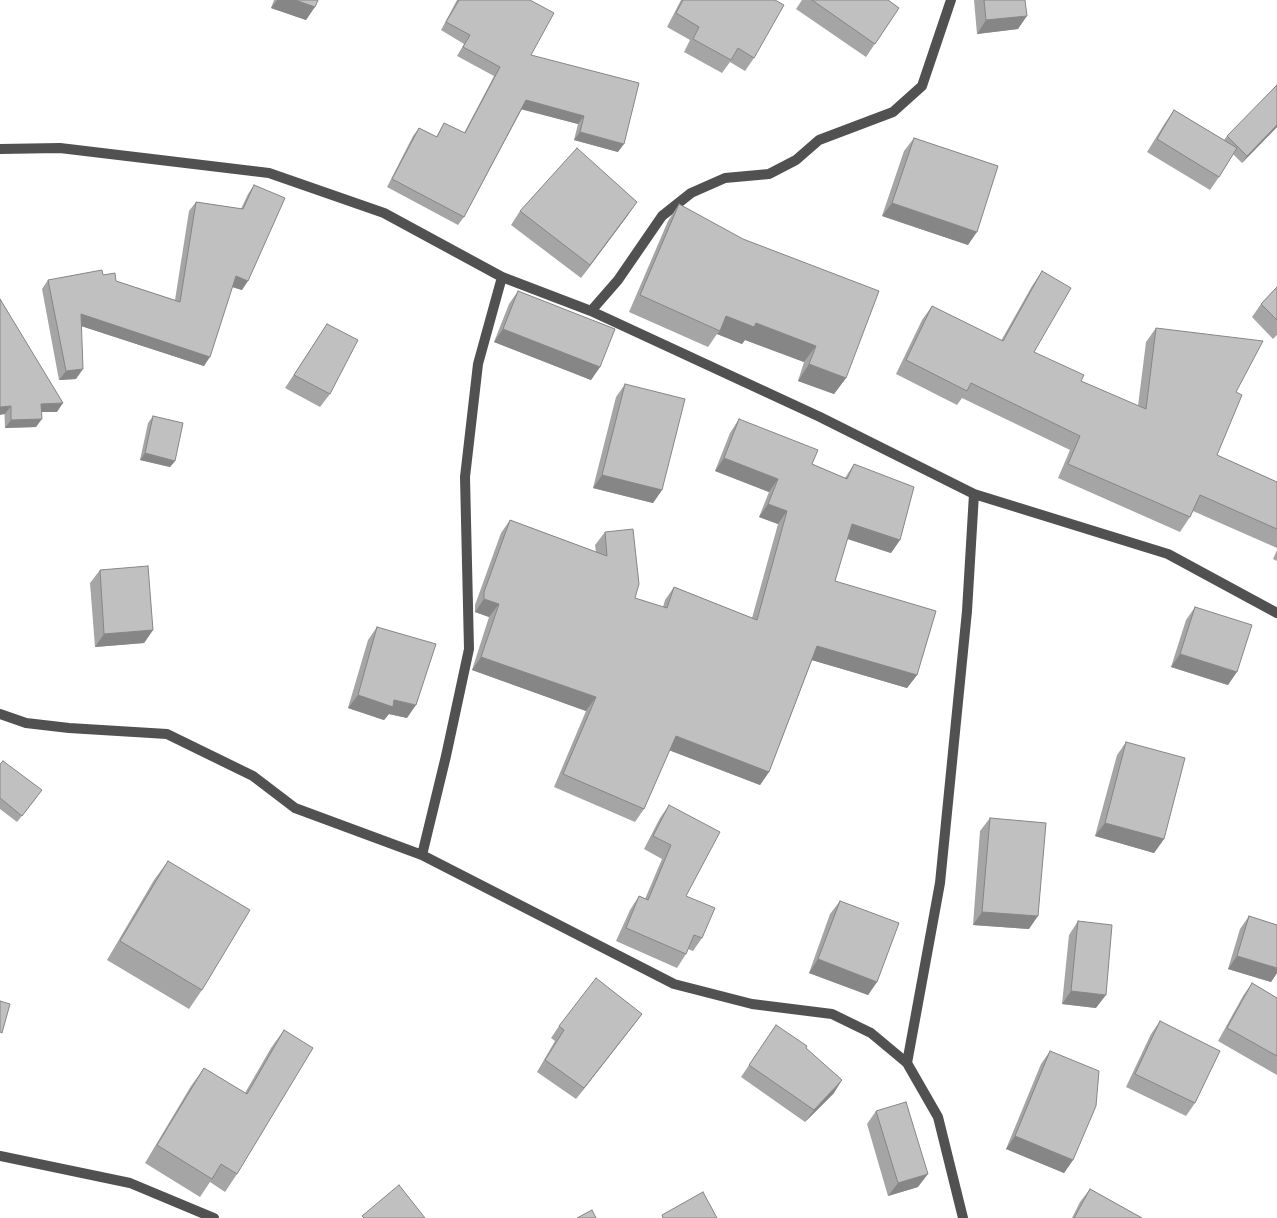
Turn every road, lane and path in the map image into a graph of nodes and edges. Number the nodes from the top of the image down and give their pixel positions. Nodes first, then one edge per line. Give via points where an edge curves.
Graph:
1 (951, 0) edge
2 (0, 149) edge
3 (502, 277) junction
4 (591, 311) junction
5 (974, 494) junction
6 (1277, 613) edge
7 (0, 714) edge
8 (422, 855) junction
9 (907, 1063) junction
10 (0, 1156) edge
11 (214, 1218) edge
12 (963, 1218) edge

1 - 4 street via 922,86 894,112 819,140 796,160 769,174 726,178 690,193 662,216 618,280
2 - 3 street via 60,148 269,173 384,213
3 - 4 street
3 - 8 street via 478,364 465,477 469,649
4 - 5 street via 820,417
5 - 6 street via 1168,554
5 - 9 street via 967,611 940,883
7 - 8 street via 26,723 167,734 253,776 295,808
8 - 9 street via 674,984 752,1004 832,1014 871,1033
9 - 12 street via 938,1117
10 - 11 street via 130,1183

